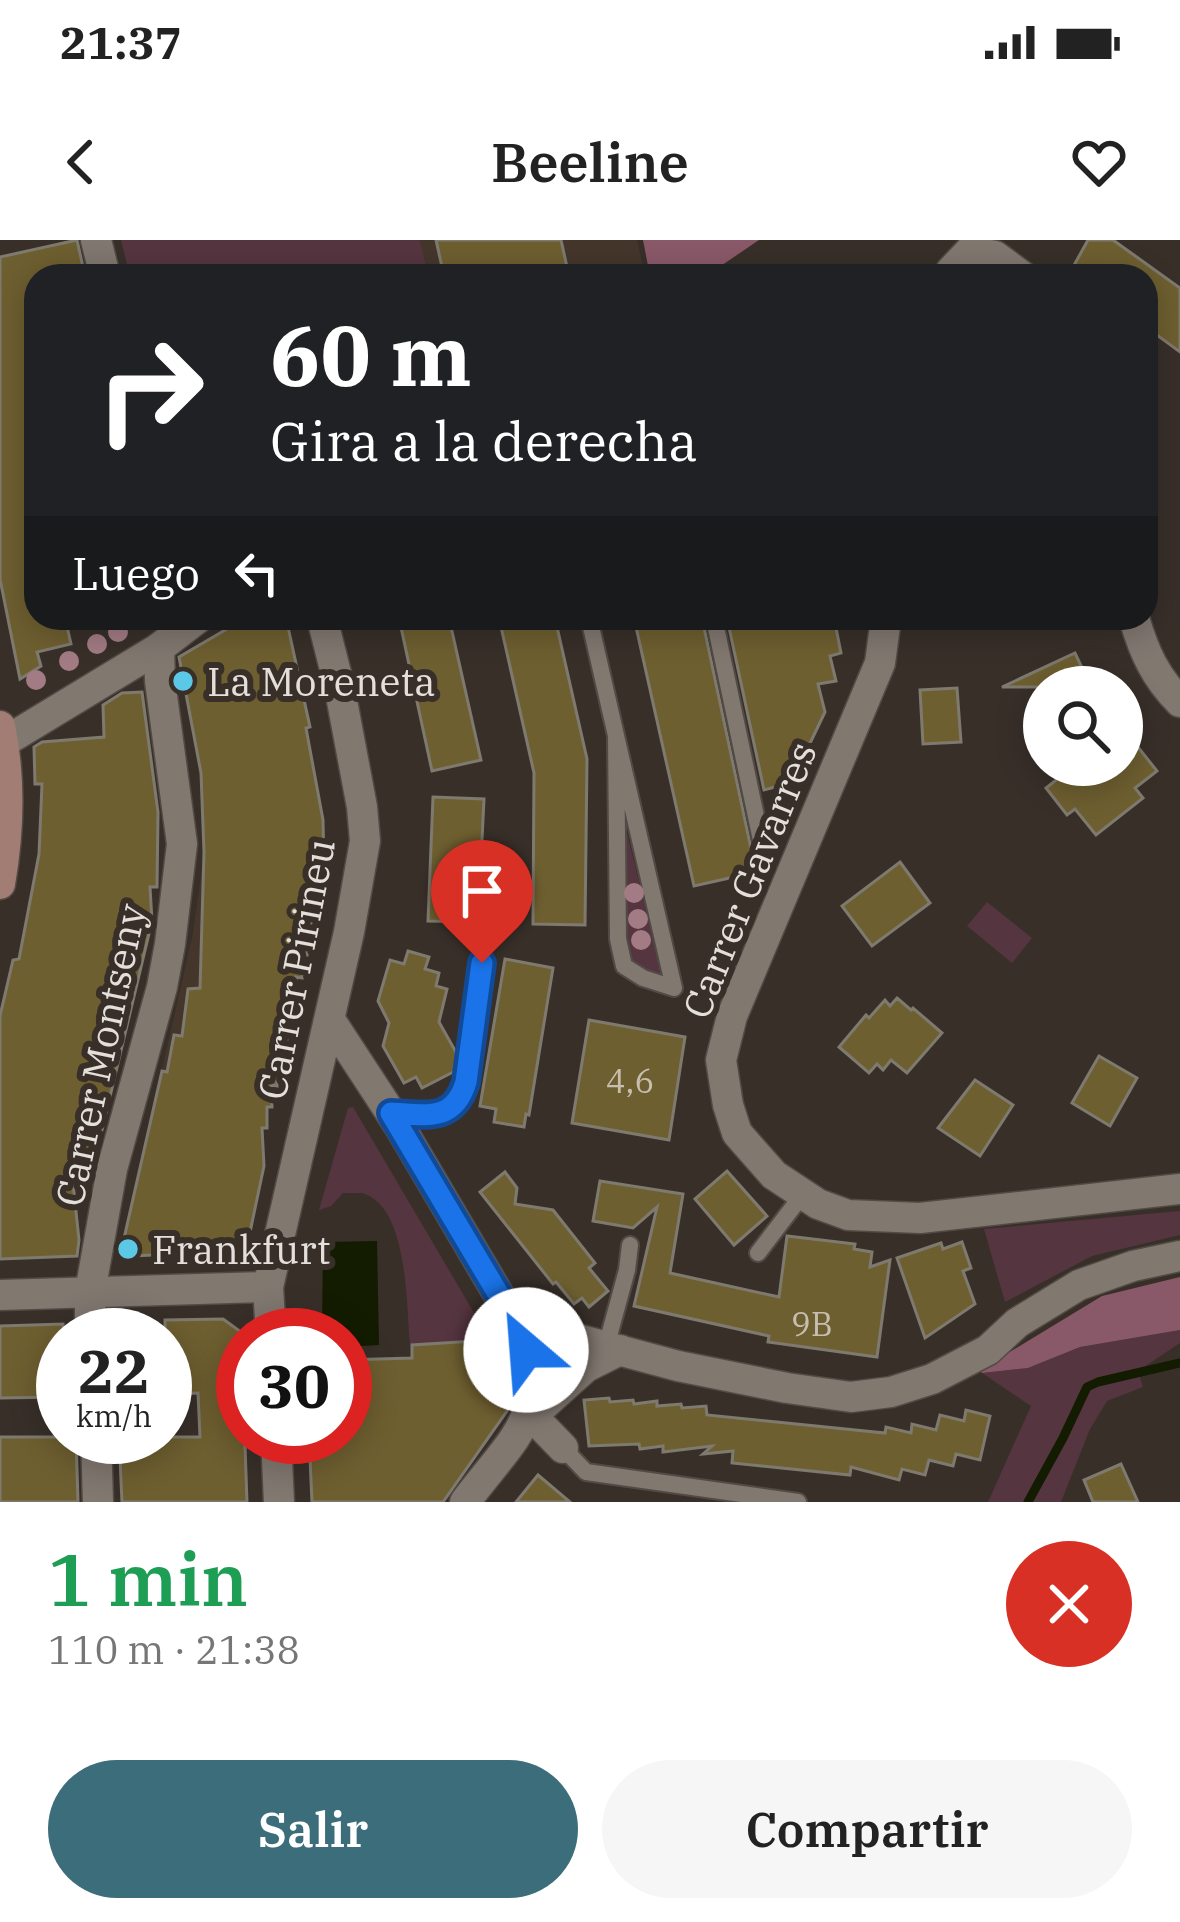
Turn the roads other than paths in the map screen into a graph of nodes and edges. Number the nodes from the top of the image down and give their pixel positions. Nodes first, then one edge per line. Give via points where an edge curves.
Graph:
1 (958, 264) edge
2 (1006, 264) edge
3 (178, 630) edge
4 (180, 630) edge
5 (325, 630) edge
6 (592, 630) edge
7 (717, 630) edge
8 (884, 630) edge
9 (1138, 630) edge
10 (1180, 702) edge
11 (2, 734) edge
12 (616, 736) junction
13 (4, 819) edge
14 (761, 840) dead end
15 (0, 884) edge
16 (482, 963) dead end
17 (330, 1020) junction
18 (391, 1113) junction
19 (1180, 1189) edge
20 (803, 1194) junction
21 (630, 1245) dead end
22 (758, 1253) dead end
23 (1180, 1256) edge
24 (268, 1287) junction
25 (90, 1292) junction
26 (0, 1295) edge
27 (90, 1308) edge
28 (269, 1308) edge
29 (513, 1319) junction
30 (612, 1349) junction
31 (530, 1418) junction
32 (563, 1448) joint
33 (97, 1464) edge
34 (277, 1464) edge
35 (98, 1502) edge
36 (279, 1502) edge
37 (465, 1502) edge
38 (799, 1502) edge

1 - 2 street via 970,251
3 - 11 street
4 - 25 street, Carrer Montseny via 160,681 179,864 162,987 112,1169
5 - 17 street, Carrer Pirineu via 364,841
6 - 12 lane
7 - 14 lane
8 - 20 street, Carrer Gavarres via 880,663 732,1016 721,1060 737,1133
9 - 10 street via 1152,668
11 - 13 main road
12 - 12 lane via 624,966 674,988 660,938
13 - 15 main road
16 - 18 lane via 461,1100 445,1112
17 - 18 street
17 - 24 street, Carrer Pirineu
18 - 29 street
19 - 20 street, Carrer Gavarres via 920,1218 848,1215
20 - 22 lane
21 - 30 lane
23 - 30 street via 1079,1285 988,1350 891,1392 851,1397 787,1388
24 - 25 street
24 - 28 street, Carrer Pirineu
25 - 26 street
25 - 27 street, Carrer Montseny
29 - 30 street
29 - 31 street via 533,1378
30 - 31 street
31 - 32 street
31 - 37 street
32 - 38 lane via 586,1472
33 - 35 street
34 - 36 street

